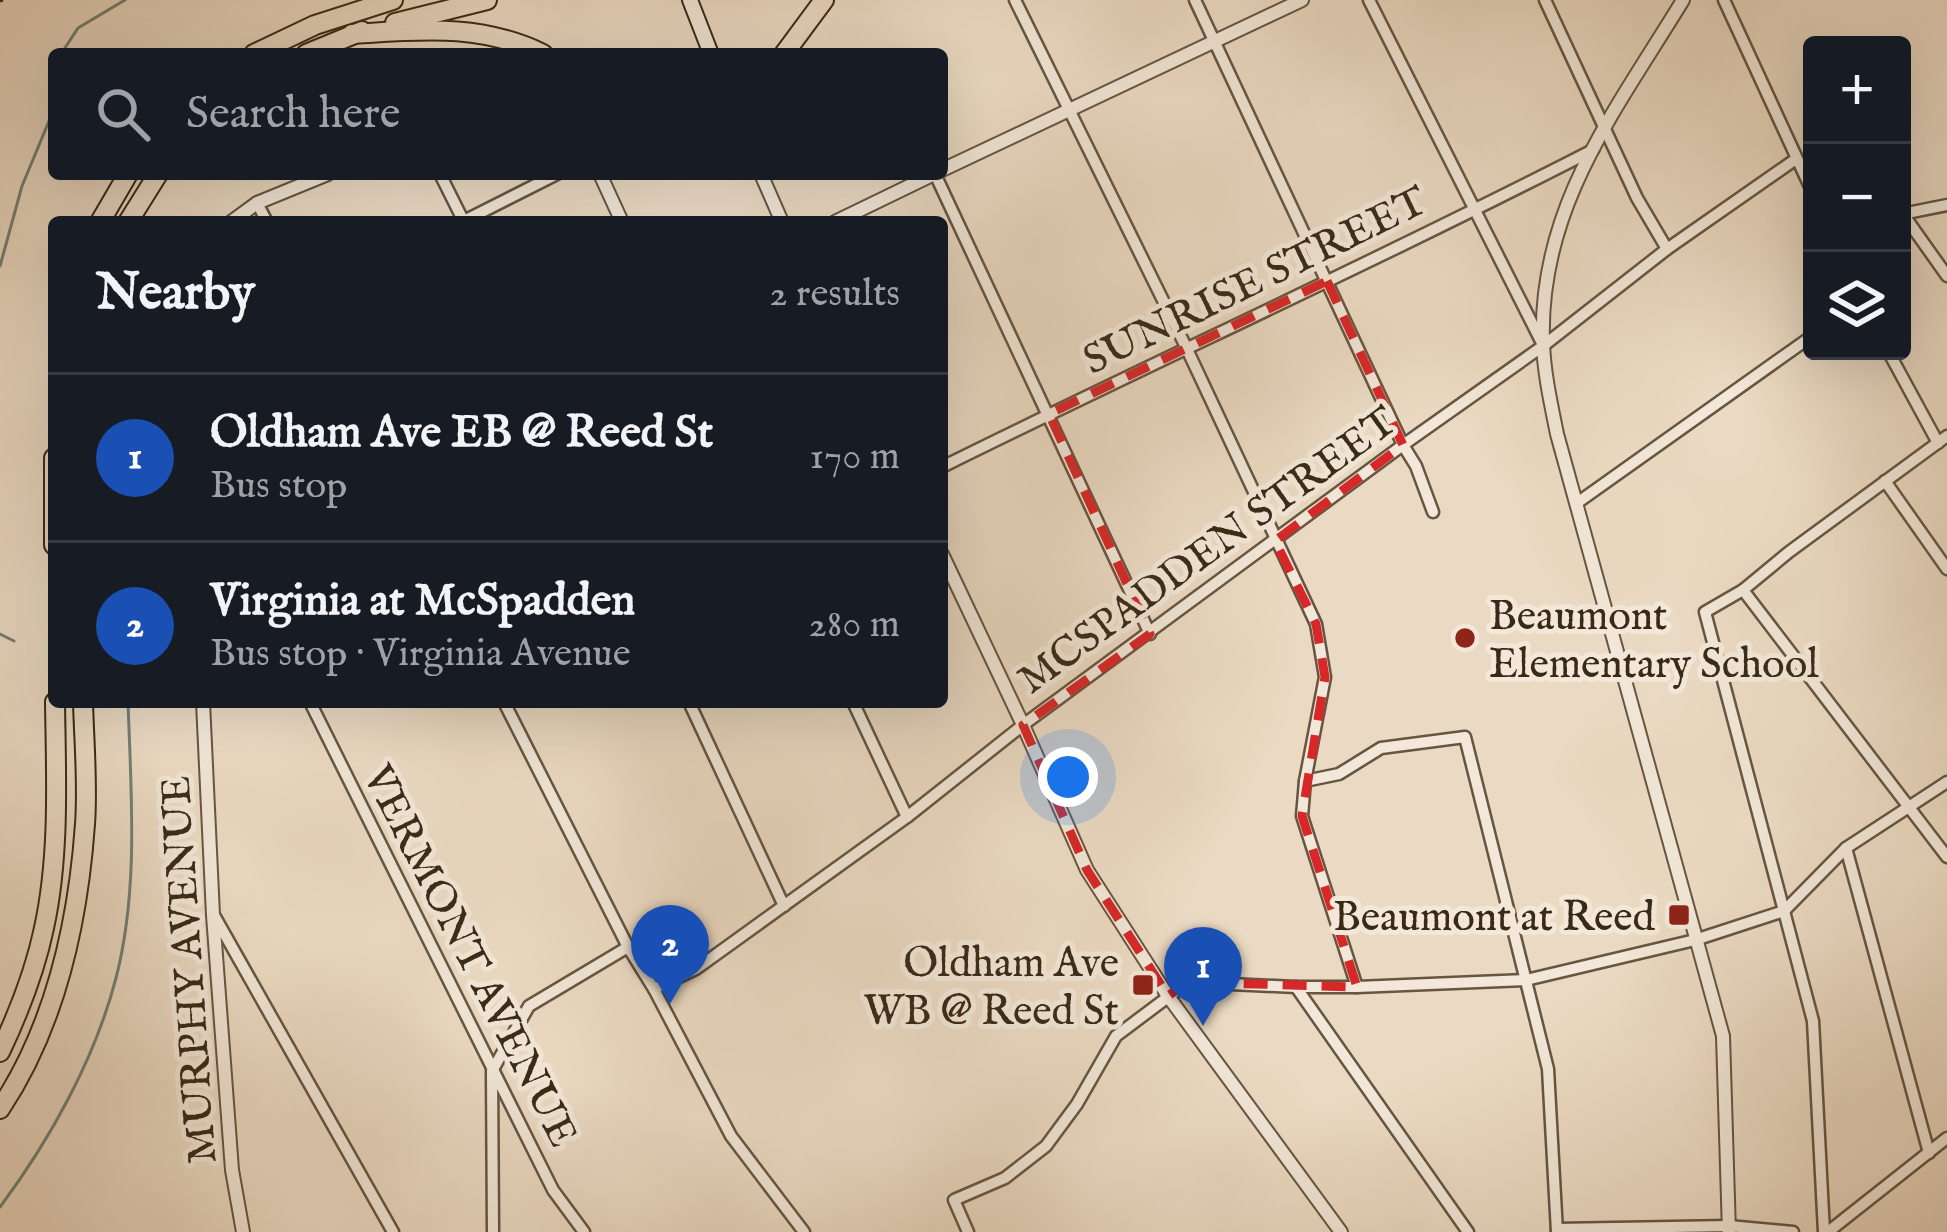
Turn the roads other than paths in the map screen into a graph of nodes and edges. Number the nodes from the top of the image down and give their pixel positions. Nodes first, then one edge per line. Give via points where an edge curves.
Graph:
1 (359, 0) edge
2 (393, 0) edge
3 (487, 0) edge
4 (690, 0) edge
5 (824, 0) edge
6 (1015, 0) edge
7 (1196, 0) edge
8 (1303, 0) edge
9 (1369, 0) edge
10 (1545, 0) edge
11 (1683, 0) edge
12 (1724, 0) edge
13 (315, 25) junction
14 (352, 34) junction
15 (1216, 41) junction
16 (267, 48) edge
17 (320, 48) edge
18 (531, 48) edge
19 (709, 48) edge
20 (788, 48) edge
21 (1069, 109) junction
22 (1604, 128) junction
23 (1593, 149) junction
24 (1796, 159) junction
25 (948, 168) edge
26 (1803, 173) edge
27 (124, 180) edge
28 (154, 180) edge
29 (313, 180) edge
30 (443, 180) edge
31 (545, 180) edge
32 (603, 180) edge
33 (763, 180) edge
34 (922, 180) edge
35 (940, 180) edge
36 (257, 203) junction
37 (1947, 205) edge
38 (1473, 211) junction
39 (1911, 212) edge
40 (104, 216) edge
41 (132, 216) edge
42 (239, 216) edge
43 (264, 216) edge
44 (461, 216) edge
45 (476, 216) edge
46 (619, 216) edge
47 (779, 216) edge
48 (847, 216) edge
49 (1911, 225) edge
50 (1666, 249) junction
51 (1947, 276) edge
52 (1327, 280) junction
53 (1803, 342) edge
54 (1543, 346) junction
55 (1186, 347) junction
56 (1893, 360) edge
57 (1049, 414) junction
58 (1942, 440) edge
59 (1402, 445) junction
60 (948, 464) edge
61 (1885, 481) junction
62 (1577, 503) junction
63 (1433, 512) dead end
64 (1275, 541) junction
65 (948, 567) edge
66 (1947, 569) edge
67 (1743, 590) junction
68 (1150, 634) junction
69 (56, 708) edge
70 (83, 708) edge
71 (203, 708) edge
72 (313, 708) edge
73 (507, 708) edge
74 (692, 708) edge
75 (856, 708) edge
76 (1023, 725) junction
77 (1305, 782) junction
78 (1947, 782) edge
79 (1910, 809) junction
80 (907, 817) junction
81 (1846, 848) junction
82 (1947, 857) edge
83 (784, 906) junction
84 (1784, 911) junction
85 (213, 914) junction
86 (1695, 940) junction
87 (628, 947) junction
88 (1526, 980) junction
89 (1295, 987) junction
90 (1357, 987) junction
91 (654, 989) junction
92 (1168, 996) junction
93 (0, 1052) edge
94 (492, 1071) junction
95 (0, 1108) edge
96 (1947, 1138) edge
97 (1929, 1153) junction
98 (1729, 1229) edge
99 (1557, 1230) edge
100 (243, 1232) edge
101 (393, 1232) edge
102 (493, 1232) edge
103 (584, 1232) edge
104 (804, 1232) edge
105 (968, 1232) edge
106 (1341, 1232) edge
107 (1468, 1232) edge
108 (1792, 1232) edge
109 (1826, 1232) edge

1 - 13 highway
2 - 13 highway
3 - 14 highway
4 - 19 main road
5 - 20 highway
6 - 21 street
7 - 15 street
8 - 15 street
9 - 38 street
10 - 22 street
11 - 22 street
12 - 24 street
13 - 16 highway
14 - 17 highway
14 - 18 highway via 474,31
15 - 21 street
15 - 52 street
21 - 25 street
21 - 55 street
22 - 23 street
22 - 50 street
23 - 38 street, SUNRISE STREET
23 - 54 street via 1555,232
24 - 26 street
24 - 50 street, MCSPADDEN STREET
27 - 40 highway
28 - 41 highway
29 - 36 street
30 - 44 street
31 - 45 street
32 - 46 street
33 - 47 street
34 - 48 street
35 - 57 street
36 - 42 street
36 - 43 street
37 - 39 street
38 - 52 street, SUNRISE STREET
38 - 54 street
49 - 51 street
50 - 54 street, MCSPADDEN STREET
52 - 55 street, SUNRISE STREET
52 - 59 street
53 - 62 street
54 - 59 street, MCSPADDEN STREET
54 - 62 street
55 - 57 street, SUNRISE STREET
55 - 64 street
56 - 58 street
57 - 60 street, SUNRISE STREET
57 - 68 street
58 - 61 street
59 - 63 street
59 - 64 street, MCSPADDEN STREET
61 - 66 street
61 - 67 street
62 - 86 street
64 - 68 street, MCSPADDEN STREET
64 - 77 street via 1316,624 1325,677
65 - 76 street
67 - 79 street
67 - 84 street via 1705,612
68 - 76 street, MCSPADDEN STREET
69 - 93 highway via 45,927
70 - 95 highway via 86,821 65,961 41,1032
71 - 85 street, MURPHY AVENUE
72 - 94 street, VERMONT AVENUE
73 - 87 street
74 - 83 street
75 - 80 street
76 - 80 street, MCSPADDEN STREET
76 - 92 street via 1087,870
77 - 88 street via 1339,774 1381,748 1465,737
77 - 90 street via 1302,816
78 - 79 street
79 - 81 street
79 - 82 street
80 - 83 street, MCSPADDEN STREET
81 - 84 street
81 - 97 street
83 - 91 street, MCSPADDEN STREET
84 - 86 street
84 - 109 street via 1813,1021
85 - 100 street, MURPHY AVENUE
85 - 101 street
86 - 88 street
86 - 98 street via 1723,1036
87 - 91 street
87 - 94 street via 529,1006
88 - 90 street
88 - 99 street via 1548,1069
89 - 90 street
89 - 92 street via 1188,982
89 - 107 street
91 - 104 street via 730,1136
92 - 105 street via 1116,1036 1046,1146 1005,1178 954,1200
92 - 106 street
94 - 102 street
94 - 103 street, VERMONT AVENUE via 553,1190
96 - 97 street
97 - 109 street
98 - 99 street
98 - 108 street

